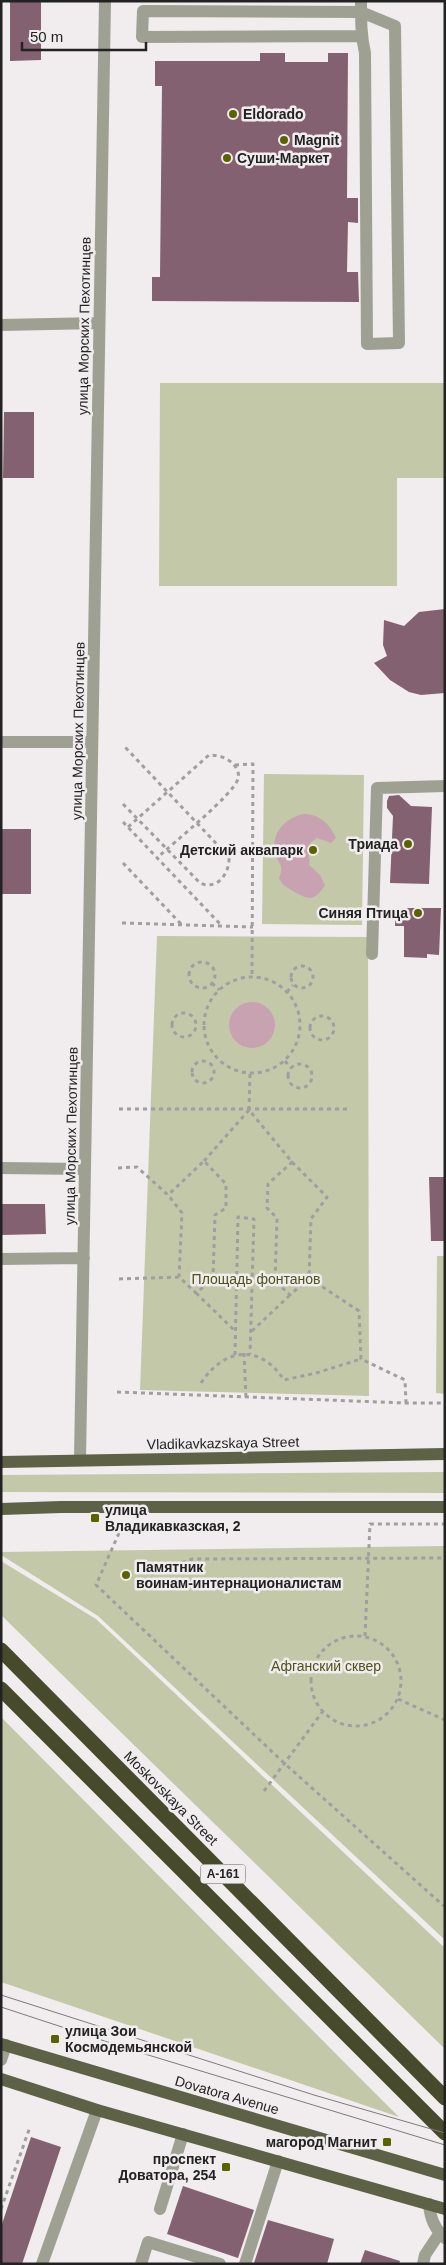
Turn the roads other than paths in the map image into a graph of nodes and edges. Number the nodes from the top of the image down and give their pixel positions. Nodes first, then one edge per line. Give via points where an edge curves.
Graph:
1 (105, 1) edge
2 (143, 6) edge
3 (361, 6) edge
4 (361, 36) junction
5 (99, 323) junction
6 (1, 325) edge
7 (1, 742) edge
8 (92, 742) junction
9 (445, 786) edge
10 (372, 954) dead end
11 (1, 1168) edge
12 (85, 1169) junction
13 (84, 1258) junction
14 (1, 1259) edge
15 (445, 1454) edge
16 (80, 1460) junction
17 (1, 1462) edge
18 (445, 1507) edge
19 (1, 1509) edge
20 (1, 1650) edge
21 (1, 1689) edge
22 (3, 2044) edge
23 (1, 2060) edge
24 (1, 2079) edge
25 (445, 2098) edge
26 (97, 2110) junction
27 (445, 2133) edge
28 (183, 2134) junction
29 (278, 2161) junction
30 (445, 2175) edge
31 (429, 2204) junction
32 (160, 2209) dead end
33 (445, 2209) edge
34 (442, 2236) edge
35 (42, 2264) edge
36 (142, 2264) edge
37 (220, 2264) edge
38 (245, 2264) edge
39 (422, 2264) edge

1 - 5 street, улица Морских Пехотинцев
2 - 3 street
2 - 4 street via 142,37
3 - 4 street
3 - 4 street via 395,26 399,343 367,344 366,53
5 - 6 street
5 - 8 street, улица Морских Пехотинцев
7 - 8 street
8 - 12 street, улица Морских Пехотинцев
9 - 10 street via 377,788
11 - 12 street
12 - 13 street, улица Морских Пехотинцев
13 - 14 street
13 - 16 street, улица Морских Пехотинцев
15 - 16 main road, Vladikavkazskaya Street
16 - 17 main road, Vladikavkazskaya Street
18 - 19 main road
20 - 25 highway, Moskovskaya Street / А-161
21 - 27 highway, А-161
22 - 23 street
22 - 30 main road, Dovatora Avenue
24 - 26 main road
26 - 28 main road
26 - 35 street
28 - 29 main road
28 - 32 street
29 - 31 main road
29 - 38 street
31 - 33 main road
31 - 34 street via 430,2217
34 - 39 street via 425,2255
36 - 37 street via 148,2242

